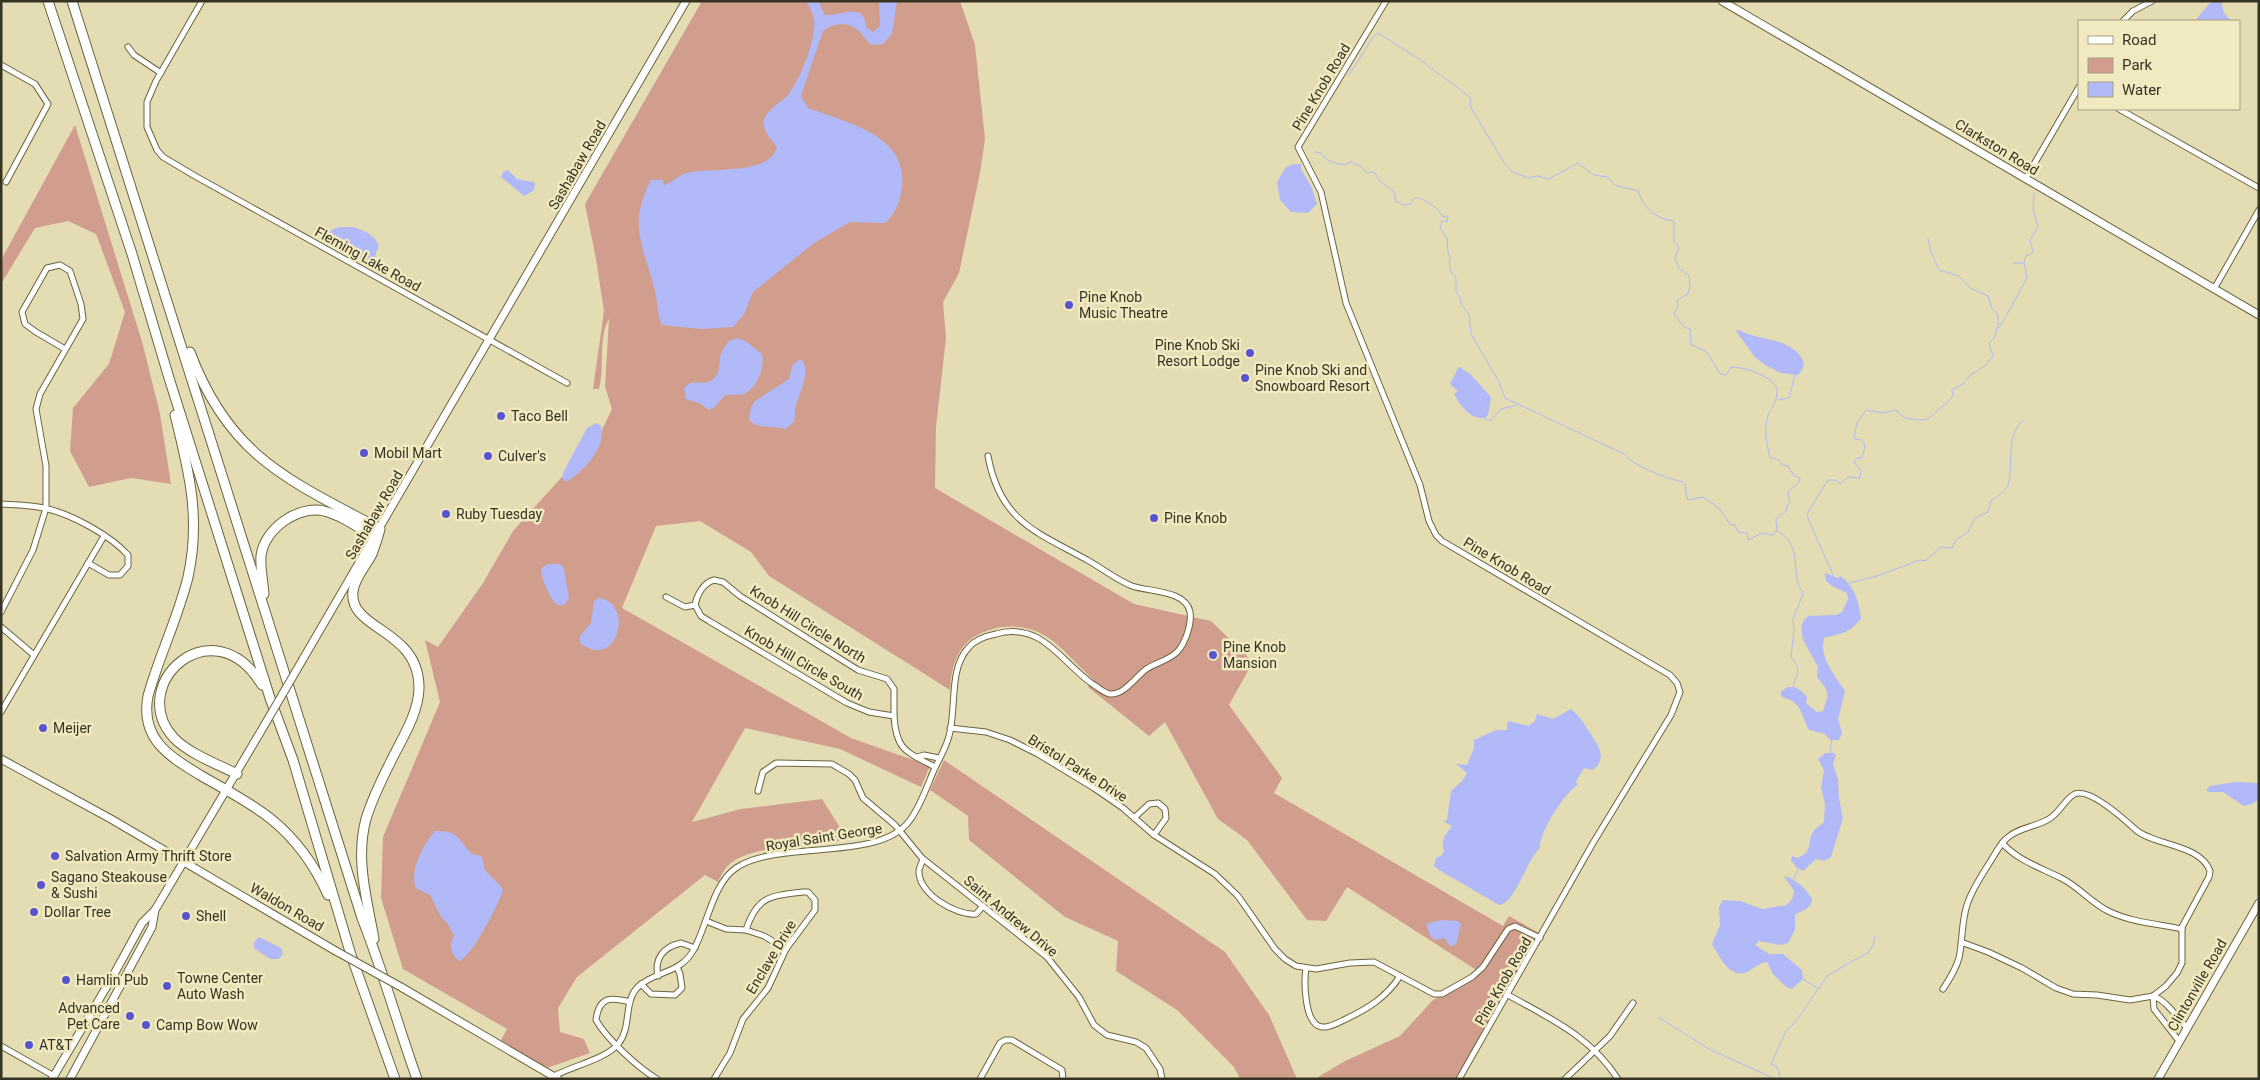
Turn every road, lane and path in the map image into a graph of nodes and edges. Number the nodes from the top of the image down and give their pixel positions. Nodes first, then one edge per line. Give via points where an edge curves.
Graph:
1 (48, 1) edge
2 (72, 1) edge
3 (202, 1) edge
4 (686, 1) edge
5 (1386, 1) edge
6 (1722, 1) edge
7 (2152, 1) edge
8 (2124, 20) edge
9 (128, 47) dead end
10 (1, 65) edge
11 (161, 73) junction
12 (2078, 89) edge
13 (2121, 110) edge
14 (2026, 178) junction
15 (6, 182) dead end
16 (2259, 188) edge
17 (2259, 210) edge
18 (2214, 289) junction
19 (168, 299) junction
20 (2259, 315) edge
21 (490, 340) junction
22 (65, 349) junction
23 (169, 378) junction
24 (567, 383) dead end
25 (988, 456) dead end
26 (1, 504) edge
27 (46, 508) junction
28 (380, 529) junction
29 (104, 536) junction
30 (375, 538) junction
31 (88, 563) junction
32 (666, 598) dead end
33 (695, 605) junction
34 (1, 612) edge
35 (268, 621) junction
36 (1, 627) edge
37 (34, 655) junction
38 (270, 698) junction
39 (1, 712) edge
40 (894, 716) junction
41 (950, 728) junction
42 (917, 757) junction
43 (939, 758) junction
44 (1, 759) edge
45 (935, 767) junction
46 (237, 774) junction
47 (227, 791) junction
48 (758, 791) dead end
49 (1134, 818) junction
50 (900, 831) junction
51 (1154, 835) junction
52 (2002, 843) junction
53 (923, 859) junction
54 (183, 861) junction
55 (2259, 903) edge
56 (983, 906) junction
57 (155, 910) junction
58 (706, 921) junction
59 (2182, 929) junction
60 (746, 930) junction
61 (1540, 938) junction
62 (1961, 942) junction
63 (130, 944) junction
64 (349, 948) junction
65 (695, 948) junction
66 (140, 949) junction
67 (786, 949) junction
68 (378, 960) junction
69 (677, 968) junction
70 (1306, 968) junction
71 (658, 976) junction
72 (1400, 976) junction
73 (641, 984) junction
74 (1943, 989) dead end
75 (1508, 995) junction
76 (2152, 996) junction
77 (630, 1002) junction
78 (1633, 1003) dead end
79 (90, 1015) junction
80 (101, 1024) junction
81 (2187, 1028) junction
82 (2179, 1041) junction
83 (618, 1045) junction
84 (1, 1046) edge
85 (1597, 1050) junction
86 (53, 1078) edge
87 (556, 1078) edge
88 (70, 1079) edge
89 (395, 1079) edge
90 (417, 1079) edge
91 (657, 1079) edge
92 (714, 1079) edge
93 (980, 1079) edge
94 (1063, 1079) edge
95 (1162, 1079) edge
96 (1459, 1079) edge
97 (1565, 1079) edge
98 (1618, 1079) edge
99 (2158, 1079) edge

1 - 23 highway
2 - 19 highway
3 - 11 street
4 - 21 main road, Sashabaw Road
5 - 61 street, Pine Knob Road via 1298,147 1321,192 1346,303 1420,485 1429,521 1442,541 1670,675 1680,692 1660,735 1593,843
6 - 14 main road, Clarkston Road
7 - 8 street
9 - 11 street via 134,56
10 - 15 street via 35,84 48,104
11 - 21 street, Fleming Lake Road via 147,102 147,127 159,152
12 - 14 street
13 - 16 street
14 - 18 main road, Clarkston Road
17 - 18 street
18 - 20 main road, Clarkston Road
19 - 28 highway via 208,395 239,438 287,478
19 - 35 highway
21 - 24 street, Fleming Lake Road
21 - 28 main road, Sashabaw Road
22 - 22 street via 83,319 70,271 60,265 47,268 22,312 25,324
22 - 27 street via 40,394 36,409 46,466
23 - 38 highway
23 - 47 highway via 191,477 194,536 184,592 150,689 148,719 157,742 169,756
25 - 41 street, Royal Saint George via 1001,499 1027,525 1130,585 1181,599 1190,608 1191,616 1182,645 1175,654 1147,669 1113,694 1106,694 1090,683 1044,640 1034,635 1004,632 978,639 969,646 960,664
26 - 27 street
27 - 29 street
27 - 34 street via 34,550
28 - 30 main road, Sashabaw Road
28 - 68 highway via 372,553 355,583 354,603 363,618 393,636 407,650 415,667 419,689 414,711 364,828 362,871
29 - 31 street
29 - 31 street via 128,555 128,566 120,575 109,575
30 - 35 highway via 342,517 322,510 284,520 267,540 262,555
30 - 46 main road, Sashabaw Road, bridge
31 - 37 street
32 - 33 street via 685,607
33 - 40 street, Knob Hill Circle South via 709,622 840,699 869,712
33 - 40 street, Knob Hill Circle North via 704,586 714,580 723,582 858,670 887,679 894,689
35 - 68 highway
36 - 37 street
37 - 39 street
38 - 46 highway via 249,666 236,656 221,651 204,651 188,657 170,673 163,686 161,710 170,733 183,745
38 - 64 highway
40 - 42 street via 899,742
41 - 43 street, Royal Saint George
41 - 49 street, Bristol Parke Drive via 986,732 1023,745 1094,788
42 - 43 street
42 - 45 street
43 - 45 street, Royal Saint George
44 - 54 main road, Waldon Road
45 - 50 street, Royal Saint George via 914,813
46 - 47 main road, Sashabaw Road
47 - 54 main road, Sashabaw Road
47 - 64 highway via 270,819 304,854 320,878
48 - 50 street, Saint Andrew Drive via 763,772 776,763 832,764 855,780 863,798
49 - 51 street, Bristol Parke Drive
49 - 51 street, Bristol Parke Drive via 1149,804 1158,803 1165,809 1166,818
50 - 53 street, Saint Andrew Drive
50 - 58 street, Royal Saint George via 869,843 772,856 743,864 727,876
51 - 70 street, Bristol Parke Drive via 1215,874 1238,896 1285,959
52 - 59 street via 2012,854 2061,878 2107,911
52 - 59 street via 2017,831 2058,813 2073,795 2079,792 2088,794 2140,833 2172,844 2208,865 2209,877
52 - 62 street via 1968,902
53 - 56 street, Saint Andrew Drive
53 - 56 street via 920,877 941,902 969,915 976,914
54 - 57 main road, Sashabaw Road
54 - 87 main road, Waldon Road, bridge
55 - 81 main road, Clintonville Road
56 - 95 street, Saint Andrew Drive via 1047,957 1079,997 1099,1030 1146,1048 1160,1069
57 - 63 main road, Sashabaw Road via 142,923
57 - 66 main road, Sashabaw Road via 152,927
58 - 60 street via 726,929
58 - 65 street, Royal Saint George
59 - 76 street via 2182,963 2173,979
60 - 67 street
60 - 67 street, Enclave Drive via 760,902 781,894 808,892 815,900 815,910
61 - 72 street, Bristol Parke Drive via 1516,926 1508,929 1472,978 1442,994 1434,994
61 - 75 street, Pine Knob Road
62 - 74 street via 1958,960
62 - 76 street via 2072,994 2130,1000
63 - 66 main road
63 - 79 main road, Sashabaw Road
64 - 89 highway
65 - 69 street, Royal Saint George
65 - 71 street via 681,943 661,955 656,967
66 - 80 main road, Sashabaw Road
67 - 92 street, Enclave Drive via 768,988 743,1019 730,1053
68 - 90 highway
69 - 71 street, Royal Saint George
69 - 73 street via 682,988 675,995 651,994
70 - 72 street, Bristol Parke Drive via 1327,968 1363,961 1381,965
70 - 72 street via 1305,999 1316,1024 1322,1027 1331,1026 1380,1001
71 - 73 street, Royal Saint George
73 - 77 street
75 - 85 street via 1563,1025
75 - 96 street, Pine Knob Road
76 - 81 street via 2162,999
76 - 82 street via 2154,1009
77 - 83 street via 625,1030
77 - 83 street via 610,999 602,1002 597,1010 599,1026
78 - 85 street via 1621,1023
79 - 80 main road via 97,1016
79 - 86 main road, Sashabaw Road
80 - 88 main road, Sashabaw Road
81 - 82 main road, Clintonville Road
82 - 99 main road, Clintonville Road
83 - 87 street
83 - 91 street
84 - 86 street
85 - 97 street
85 - 98 street
93 - 94 street via 1000,1043 1012,1040 1062,1070

